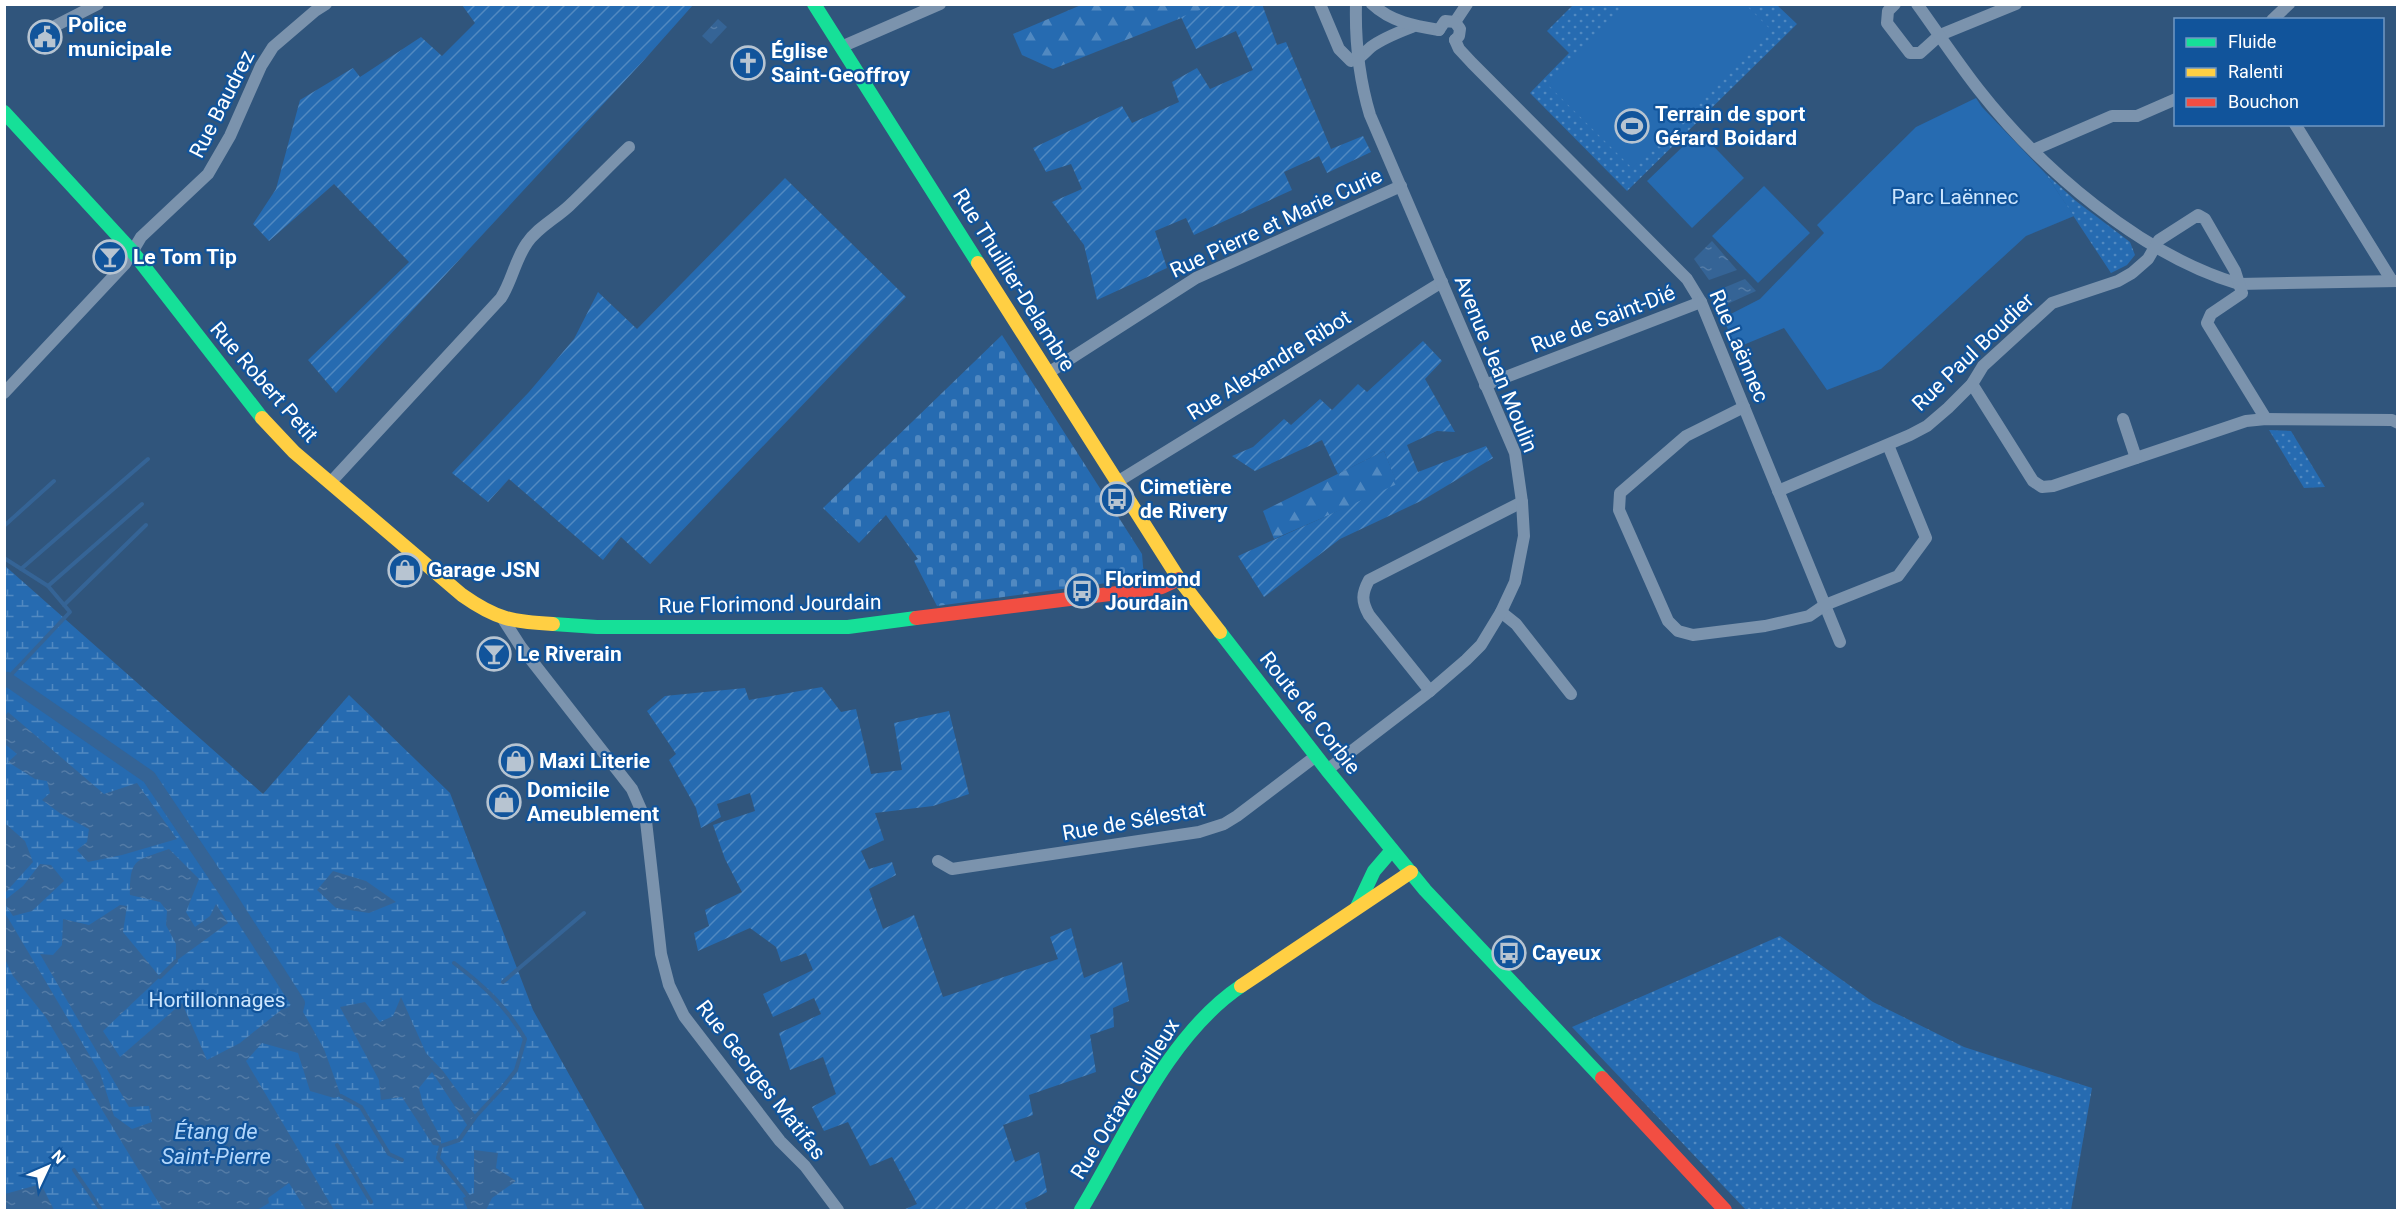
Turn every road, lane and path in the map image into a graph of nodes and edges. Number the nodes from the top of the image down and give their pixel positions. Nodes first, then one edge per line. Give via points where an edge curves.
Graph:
1 (98, 4) edge
2 (326, 4) edge
3 (814, 4) edge
4 (940, 4) edge
5 (1320, 4) edge
6 (1356, 4) edge
7 (1372, 4) edge
8 (1467, 4) edge
9 (1895, 4) edge
10 (1917, 4) edge
11 (2016, 4) edge
12 (2289, 4) edge
13 (2274, 18) edge
14 (1455, 22) junction
15 (53, 27) dead end
16 (1412, 27) junction
17 (1439, 30) junction
18 (1940, 35) junction
19 (1455, 40) junction
20 (840, 47) junction
21 (1357, 59) junction
22 (2174, 99) edge
23 (4, 112) edge
24 (2296, 126) edge
25 (629, 147) dead end
26 (2033, 150) junction
27 (1401, 186) junction
28 (2154, 247) junction
29 (132, 251) junction
30 (2395, 281) edge
31 (1442, 282) junction
32 (2239, 284) junction
33 (1701, 302) junction
34 (1048, 373) junction
35 (1972, 384) junction
36 (1485, 385) junction
37 (4, 393) edge
38 (1744, 407) junction
39 (2122, 419) dead end
40 (2266, 419) junction
41 (2397, 423) edge
42 (1888, 445) junction
43 (2136, 458) junction
44 (1117, 482) junction
45 (330, 483) junction
46 (1778, 491) junction
47 (1522, 502) junction
48 (1179, 579) junction
49 (1825, 605) junction
50 (1501, 612) junction
51 (503, 619) junction
52 (1840, 642) dead end
53 (1430, 691) junction
54 (1571, 694) dead end
55 (1316, 756) junction
56 (1327, 770) junction
57 (1392, 850) junction
58 (938, 861) dead end
59 (1411, 872) junction
60 (1356, 908) junction
61 (838, 1210) edge
62 (1081, 1210) edge
63 (1725, 1210) edge

1 - 15 street
2 - 29 street, Rue Baudrez via 273,47 208,174 141,237
3 - 20 street, Rue Thuillier-Delambre
4 - 20 street
5 - 21 street via 1339,49 1351,61
6 - 21 street, Avenue Jean Moulin
7 - 16 street
8 - 14 street
9 - 18 street via 1888,11 1887,23 1910,53 1920,53
10 - 18 street
11 - 18 street
12 - 13 street
14 - 17 street via 1445,21
14 - 19 street via 1460,30
16 - 17 street
16 - 21 street
17 - 19 street via 1444,39
18 - 26 street via 1980,91
19 - 33 street, Rue Laënnec via 1472,63 1679,271
20 - 34 street, Rue Thuillier-Delambre
21 - 27 street, Avenue Jean Moulin via 1370,115
22 - 26 street via 2137,116 2112,116
23 - 29 street, Rue Robert Petit
24 - 30 street
25 - 45 street via 527,242 501,298
26 - 28 street via 2108,216
27 - 31 street, Avenue Jean Moulin
27 - 34 street, Rue Pierre et Marie Curie via 1196,278
28 - 32 street
28 - 32 street, Rue Paul Boudier via 2198,215 2205,219
28 - 35 street, Rue Paul Boudier via 2148,259 2118,281 2052,303 1983,366
29 - 37 street, Rue Baudrez via 125,264
29 - 45 street, Rue Robert Petit via 265,421
30 - 32 street
31 - 36 street, Avenue Jean Moulin
31 - 44 street, Rue Alexandre Ribot
32 - 40 street via 2242,293 2211,314 2207,323
33 - 36 street, Rue de Saint-Dié
33 - 38 street, Rue Laënnec
34 - 44 street, Rue Thuillier-Delambre
35 - 42 street, Rue Paul Boudier via 1927,426
35 - 43 street via 2033,481 2042,487
36 - 47 street, Avenue Jean Moulin via 1515,453
38 - 46 street, Rue Laënnec
38 - 49 street via 1686,436 1620,494 1619,510 1668,621 1678,631 1693,635 1765,626 1809,616
39 - 43 street
40 - 41 street
40 - 43 street
42 - 46 street, Rue Paul Boudier
42 - 49 street via 1926,538 1898,576
44 - 48 street, Rue Thuillier-Delambre
45 - 51 street, Rue Robert Petit via 462,595
46 - 49 street, Rue Laënnec
47 - 50 street, Avenue Jean Moulin via 1524,536 1520,560
47 - 53 street via 1369,580 1365,587 1362,603 1369,615
48 - 51 street, Rue Florimond Jourdain via 1142,591 848,627 597,627
48 - 55 street, Route de Corbie
49 - 52 street, Rue Laënnec
50 - 53 street, Avenue Jean Moulin via 1481,645
50 - 54 street via 1516,624
51 - 61 street, Rue Georges Matifas via 627,782 641,807 646,821 661,954 669,985 684,1016
53 - 56 street, Avenue Jean Moulin
55 - 56 street, Route de Corbie
55 - 58 street, Rue de Sélestat via 1237,816 1199,832 951,869
56 - 57 street, Route de Corbie
57 - 59 street, Route de Corbie
57 - 60 street via 1374,871
59 - 60 street, Rue Octave Cailleux
59 - 63 street, Route de Corbie
60 - 62 street, Rue Octave Cailleux via 1219,1001 1197,1022

